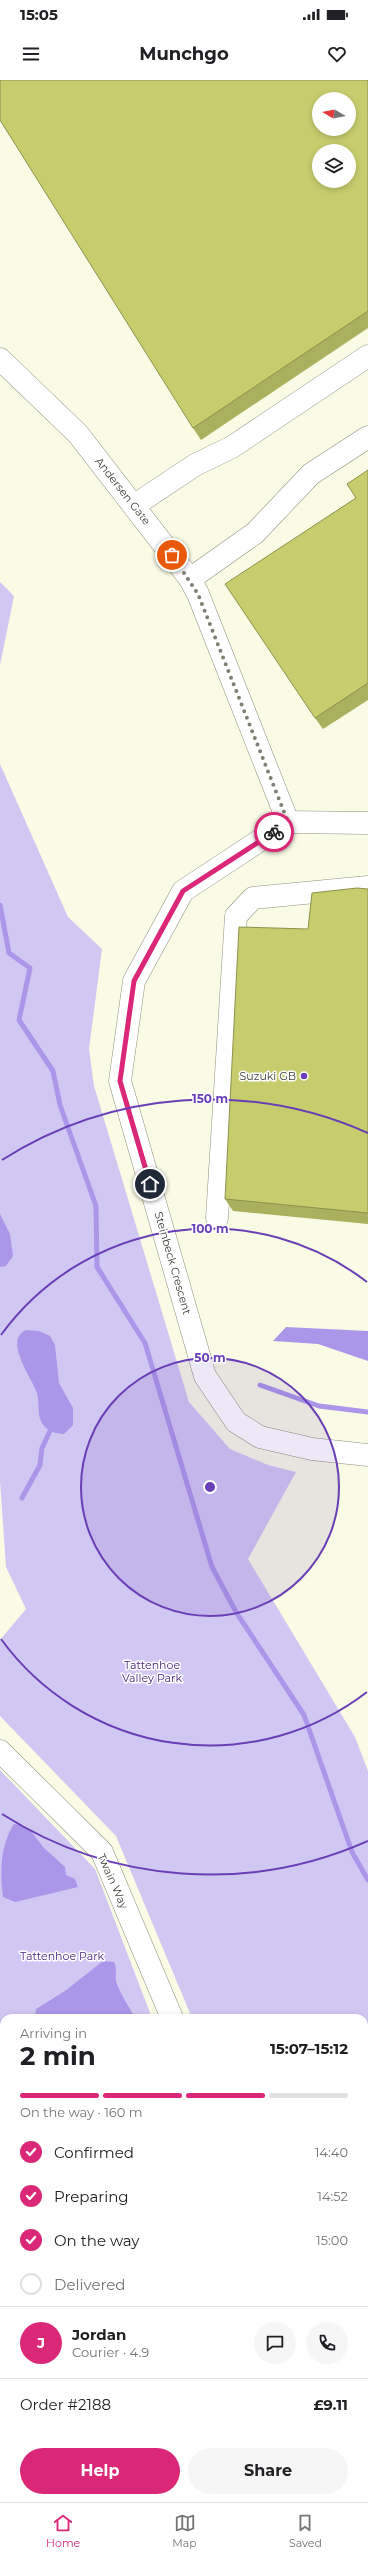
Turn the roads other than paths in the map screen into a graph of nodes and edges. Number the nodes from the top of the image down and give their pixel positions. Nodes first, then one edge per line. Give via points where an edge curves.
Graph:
1 (368, 356) edge
2 (0, 359) edge
3 (368, 437) edge
4 (135, 505) junction
5 (190, 579) junction
6 (288, 822) junction
7 (368, 823) edge
8 (368, 887) edge
9 (217, 1218) dead end
10 (368, 1454) edge
11 (0, 1751) edge
12 (170, 2014) edge

1 - 4 street via 232,447 194,465
2 - 4 street, Andersen Gate via 78,434
3 - 5 street via 310,474 255,533
4 - 5 street, Andersen Gate
5 - 6 street, Andersen Gate
6 - 7 street
6 - 10 street, Steinbeck Crescent via 183,891 134,981 120,1081 205,1376 232,1417 260,1437 312,1449
8 - 9 street via 254,898 236,916
11 - 12 street, Twain Way via 102,1852

